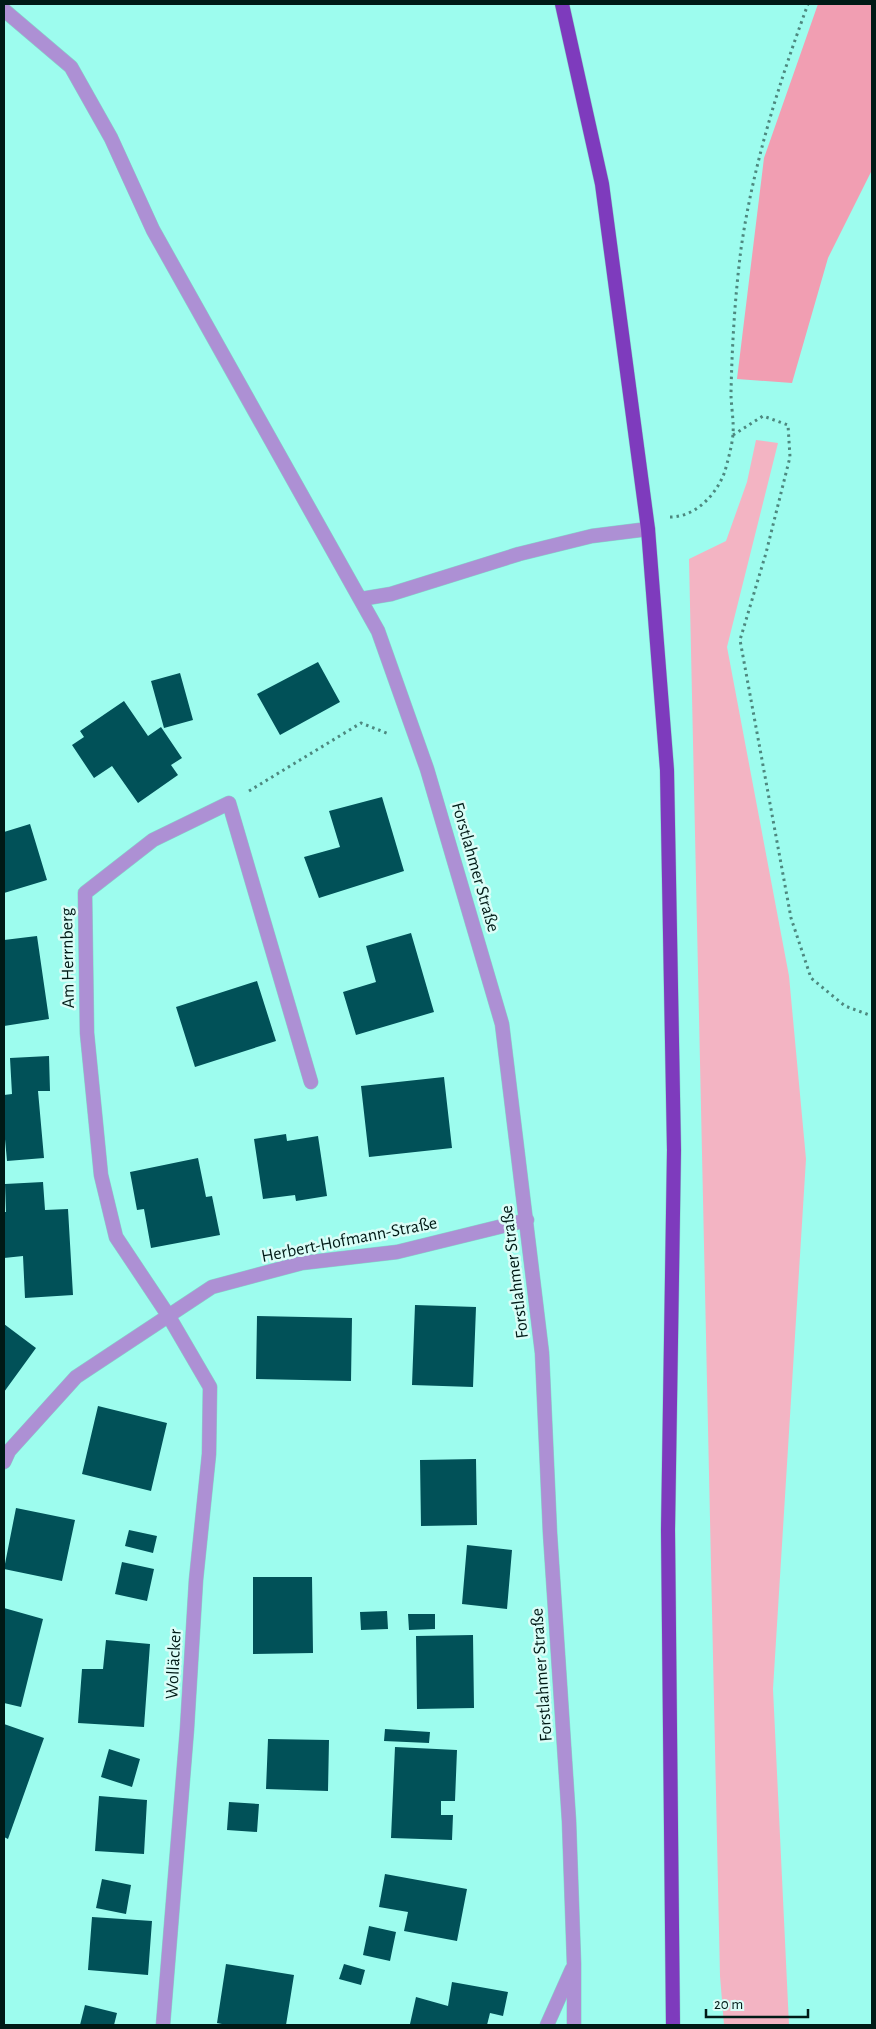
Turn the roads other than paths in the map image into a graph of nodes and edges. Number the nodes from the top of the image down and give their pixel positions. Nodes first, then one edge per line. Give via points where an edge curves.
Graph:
1 (562, 4) edge
2 (4, 10) edge
3 (648, 523) junction
4 (361, 599) junction
5 (311, 1082) dead end
6 (527, 1220) junction
7 (168, 1315) junction
8 (4, 1462) edge
9 (574, 1964) junction
10 (163, 2025) edge
11 (547, 2025) edge
12 (574, 2025) edge
13 (673, 2025) edge

1 - 3 main road via 602,184
2 - 4 street, Forstlahmer Straße via 71,67 111,138 152,230
3 - 4 street via 484,564 392,594
3 - 13 main road via 667,770 674,1150 668,1530
4 - 6 street, Forstlahmer Straße via 378,630 419,747 502,1024
5 - 7 street, Am Herrnberg via 229,803 153,840 85,893 87,1033 101,1175 116,1237
6 - 7 street, Herbert-Hofmann-Straße via 397,1252 302,1263 212,1287
6 - 9 street, Forstlahmer Straße via 542,1353 569,1820
7 - 8 street, Herbert-Hofmann-Straße via 76,1378 10,1451
7 - 10 street, Wolläcker via 210,1387 209,1454 196,1580
9 - 11 street, Forstlahmer Straße
9 - 12 street, Forstlahmer Straße

